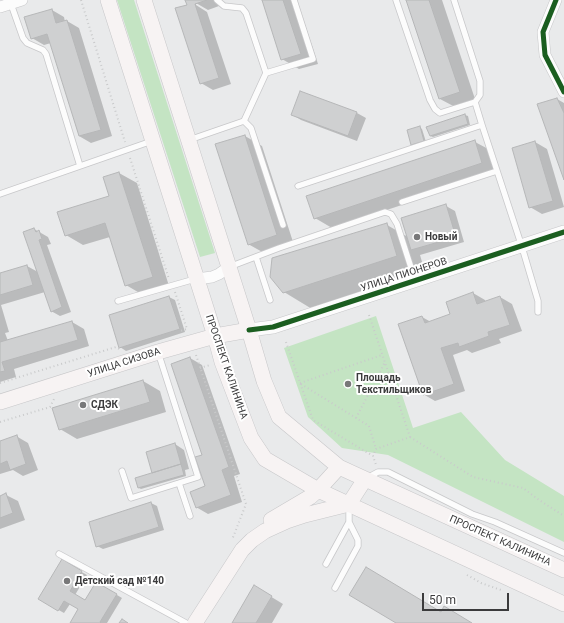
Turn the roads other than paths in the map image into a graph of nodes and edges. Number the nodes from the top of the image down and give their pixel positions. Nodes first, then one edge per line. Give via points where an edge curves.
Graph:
1 (22, 0) edge
2 (108, 0) edge
3 (144, 0) edge
4 (217, 0) edge
5 (294, 0) edge
6 (396, 0) edge
7 (454, 0) edge
8 (556, 0) edge
9 (11, 4) junction
10 (0, 8) edge
11 (266, 73) junction
12 (564, 92) edge
13 (475, 102) junction
14 (244, 121) junction
15 (482, 125) junction
16 (188, 140) junction
17 (152, 141) junction
18 (80, 166) junction
19 (497, 171) junction
20 (298, 186) dead end
21 (0, 194) edge
22 (402, 202) dead end
23 (283, 225) dead end
24 (564, 232) edge
25 (522, 247) junction
26 (256, 257) junction
27 (229, 267) junction
28 (196, 279) junction
29 (415, 281) junction
30 (270, 300) dead end
31 (118, 301) dead end
32 (538, 312) dead end
33 (249, 330) junction
34 (215, 336) junction
35 (158, 352) junction
36 (0, 402) edge
37 (339, 467) junction
38 (122, 471) dead end
39 (372, 476) junction
40 (179, 483) junction
41 (318, 490) junction
42 (349, 504) junction
43 (190, 516) dead end
44 (349, 522) junction
45 (252, 540) junction
46 (564, 553) edge
47 (59, 554) dead end
48 (326, 564) dead end
49 (564, 570) edge
50 (335, 588) dead end
51 (564, 604) edge
52 (186, 623) edge
53 (195, 623) edge

1 - 9 street
2 - 17 main road, ПРОСПЕКТ КАЛИНИНА
3 - 16 main road, ПРОСПЕКТ КАЛИНИНА
4 - 11 lane via 224,6 242,8 246,13
5 - 11 lane via 313,59
6 - 13 lane via 435,109 440,113
7 - 13 lane via 480,81 480,95
8 - 12 street via 543,32 545,55
9 - 10 street
9 - 18 lane via 23,38 46,54
11 - 14 lane
13 - 15 lane
14 - 16 lane
14 - 23 lane via 251,128
15 - 19 lane
15 - 20 lane
16 - 27 main road, ПРОСПЕКТ КАЛИНИНА
17 - 18 lane
17 - 28 main road, ПРОСПЕКТ КАЛИНИНА
18 - 21 lane
19 - 22 lane
19 - 25 lane
24 - 25 street, УЛИЦА ПИОНЕРОВ
25 - 29 street, УЛИЦА ПИОНЕРОВ
25 - 32 lane via 538,301
26 - 27 lane
26 - 29 lane via 385,212 391,214 397,224
26 - 30 lane
27 - 28 street via 212,277
27 - 33 main road, ПРОСПЕКТ КАЛИНИНА
28 - 31 lane
28 - 34 main road, ПРОСПЕКТ КАЛИНИНА
29 - 33 street, УЛИЦА ПИОНЕРОВ via 273,327
33 - 34 main road, УЛИЦА СИЗОВА
33 - 37 main road, ПРОСПЕКТ КАЛИНИНА via 264,381 279,417
34 - 35 main road, УЛИЦА СИЗОВА
34 - 41 main road, ПРОСПЕКТ КАЛИНИНА via 222,362 251,438 266,459
35 - 36 main road, УЛИЦА СИЗОВА
35 - 40 lane via 198,477
37 - 39 main road, ПРОСПЕКТ КАЛИНИНА
37 - 41 main road
38 - 40 lane via 131,498
39 - 42 main road
39 - 46 lane via 388,472 472,514
39 - 49 main road, ПРОСПЕКТ КАЛИНИНА
40 - 43 lane
41 - 42 main road, ПРОСПЕКТ КАЛИНИНА
41 - 45 main road via 260,528
42 - 44 lane
42 - 45 main road via 287,521
42 - 51 main road, ПРОСПЕКТ КАЛИНИНА
44 - 48 lane
44 - 50 lane via 358,540 358,546
45 - 53 main road via 242,550
47 - 52 lane

